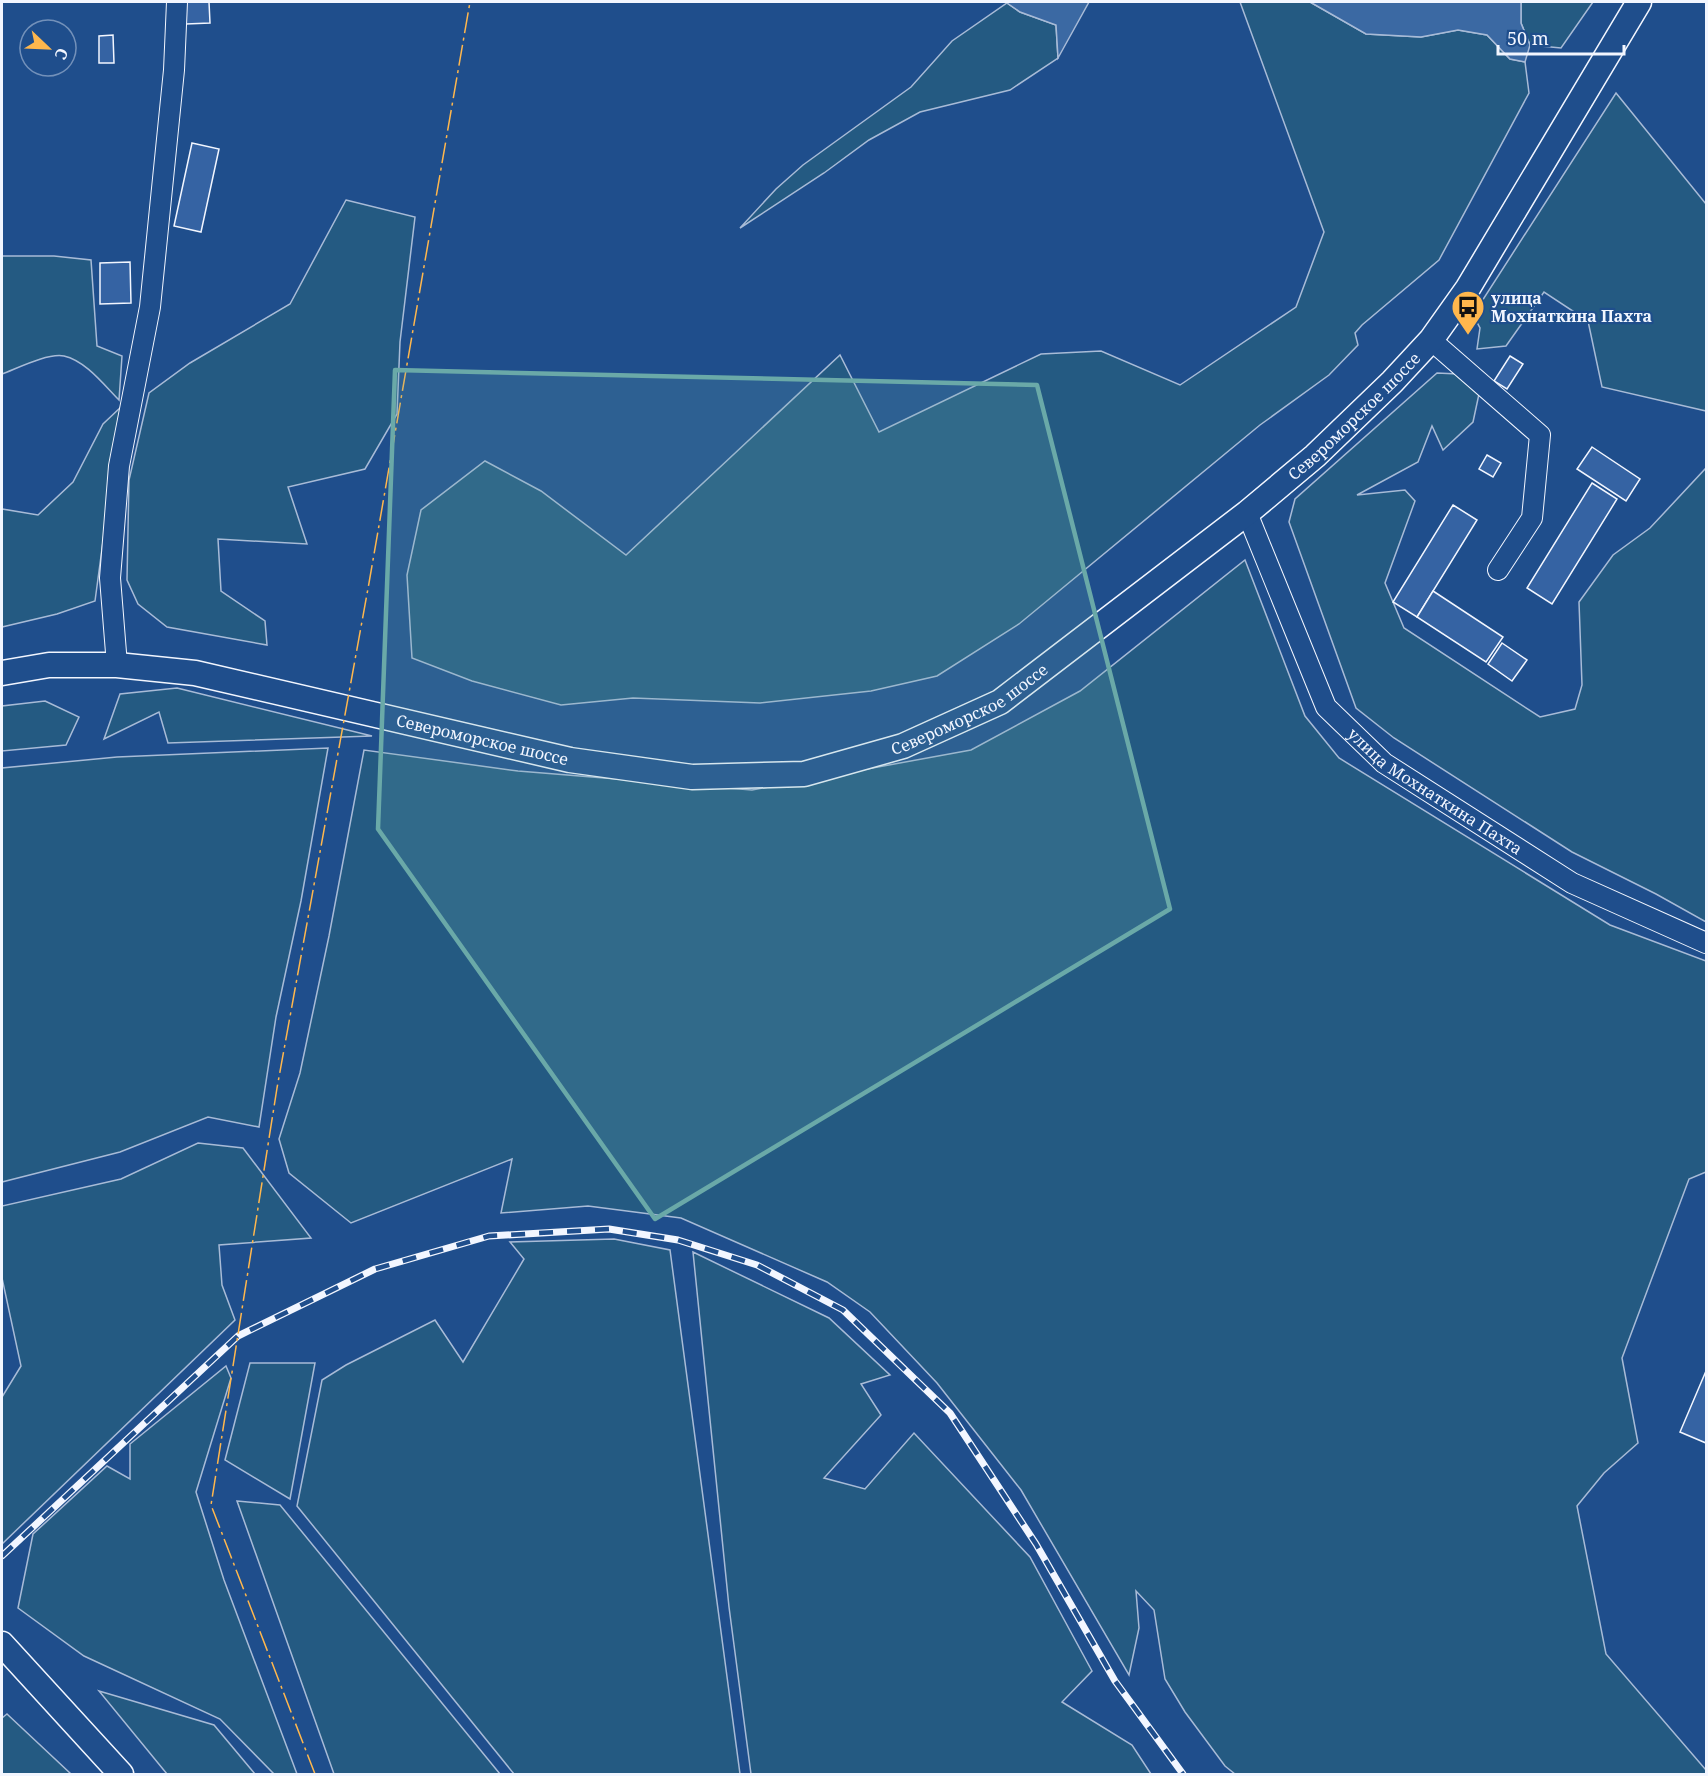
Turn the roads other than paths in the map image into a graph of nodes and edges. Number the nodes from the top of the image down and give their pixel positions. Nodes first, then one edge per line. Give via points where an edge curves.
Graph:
1 (177, 2) edge
2 (1639, 2) edge
3 (1431, 340) junction
4 (1247, 513) junction
5 (1498, 570) dead end
6 (117, 665) junction
7 (2, 673) edge
8 (1707, 943) edge
9 (2, 1644) edge
10 (121, 1774) edge

1 - 6 street via 174,70 150,307 119,466 110,578
2 - 3 main road, Североморское шоссе via 1468,288
3 - 4 main road, Североморское шоссе via 1315,456
3 - 5 street via 1540,435 1532,518
4 - 6 main road, Североморское шоссе via 1000,702 903,746 804,774 692,777 570,760 195,673
4 - 8 street, улица Мохнаткина Пахта via 1326,707 1384,763 1572,883
6 - 7 main road, Североморское шоссе via 49,665
9 - 10 main road

